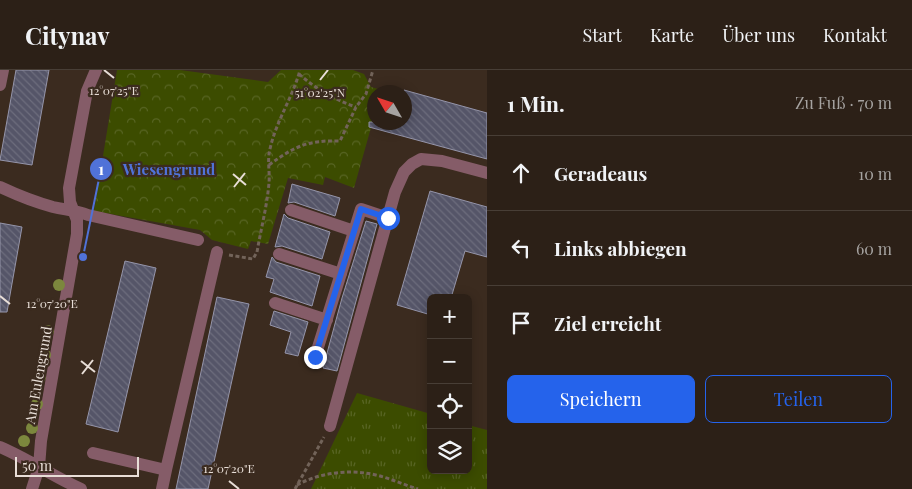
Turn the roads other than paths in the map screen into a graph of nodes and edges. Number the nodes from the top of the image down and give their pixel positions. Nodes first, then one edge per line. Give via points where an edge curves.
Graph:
1 (3, 70) edge
2 (96, 70) edge
3 (0, 84) edge
4 (487, 173) edge
5 (0, 187) edge
6 (74, 210) junction
7 (291, 210) dead end
8 (388, 218) junction
9 (354, 231) junction
10 (198, 240) dead end
11 (217, 252) road end
12 (279, 254) dead end
13 (341, 274) junction
14 (275, 302) dead end
15 (327, 320) junction
16 (315, 357) dead end
17 (330, 426) road end
18 (0, 447) edge
19 (93, 453) dead end
20 (39, 466) junction
21 (166, 470) junction
22 (32, 489) edge
23 (81, 489) edge
24 (162, 489) edge

1 - 3 street
2 - 6 street, Am Eulengrund via 86,92 69,188
4 - 8 street via 442,160 421,159 404,172
5 - 6 street via 28,200
6 - 10 street
6 - 20 street, Am Eulengrund via 77,234
7 - 9 street
8 - 9 street via 361,209
8 - 17 street
9 - 13 street
11 - 21 street
12 - 13 street
13 - 15 street
14 - 15 street
15 - 16 street
18 - 20 street
19 - 21 street
20 - 22 street, Am Eulengrund
20 - 23 street
21 - 24 street

